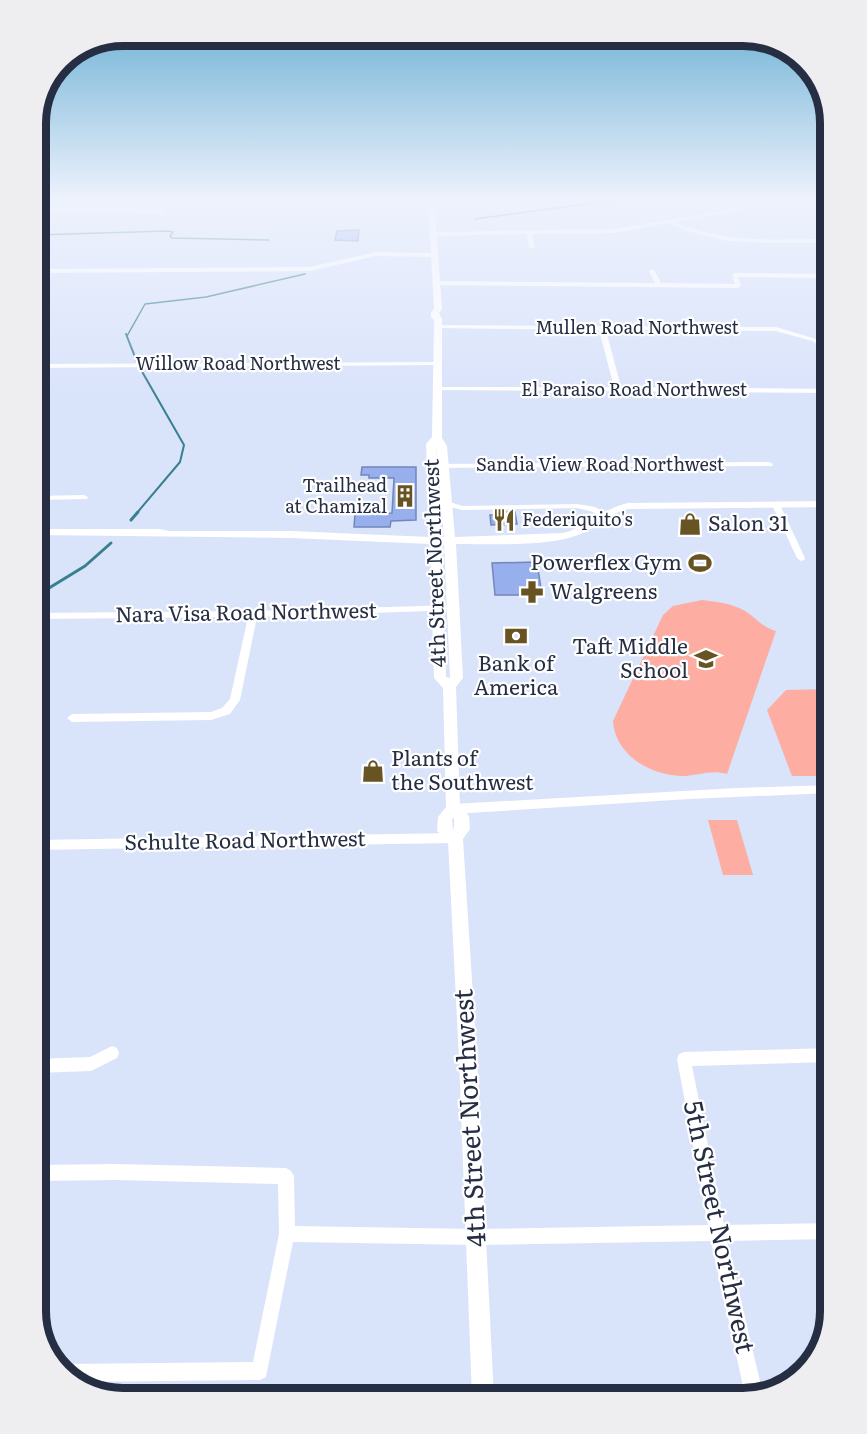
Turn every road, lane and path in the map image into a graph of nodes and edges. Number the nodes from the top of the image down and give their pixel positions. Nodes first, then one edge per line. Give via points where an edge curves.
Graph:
1 (328, 265) edge
2 (433, 265) edge
3 (47, 271) edge
4 (652, 271) dead end
5 (820, 276) edge
6 (435, 283) junction
7 (659, 286) junction
8 (438, 323) junction
9 (602, 328) junction
10 (820, 344) edge
11 (439, 363) junction
12 (47, 366) edge
13 (437, 388) junction
14 (618, 389) junction
15 (820, 391) edge
16 (437, 438) junction
17 (769, 464) dead end
18 (431, 466) junction
19 (444, 466) junction
20 (84, 497) dead end
21 (47, 498) edge
22 (446, 503) junction
23 (820, 504) edge
24 (776, 505) junction
25 (604, 515) junction
26 (47, 532) edge
27 (441, 536) junction
28 (801, 558) dead end
29 (455, 608) junction
30 (440, 609) junction
31 (253, 614) junction
32 (47, 616) edge
33 (449, 686) junction
34 (72, 718) dead end
35 (820, 789) edge
36 (453, 809) junction
37 (455, 838) junction
38 (46, 845) edge
39 (112, 1053) dead end
40 (820, 1055) edge
41 (46, 1066) edge
42 (46, 1173) edge
43 (820, 1231) edge
44 (717, 1232) junction
45 (287, 1234) junction
46 (476, 1237) junction
47 (79, 1373) edge
48 (752, 1387) edge
49 (483, 1388) edge

1 - 3 street via 310,269
2 - 6 main road
4 - 7 street
5 - 7 street via 735,275 738,286
6 - 7 street
6 - 8 main road, 4th Street Northwest
8 - 9 street, Mullen Road Northwest
8 - 11 main road, 4th Street Northwest
9 - 10 street, Mullen Road Northwest via 776,330 801,335
9 - 14 street
11 - 12 street, Willow Road Northwest
11 - 13 main road, 4th Street Northwest
13 - 14 street, El Paraiso Road Northwest
13 - 16 main road, 4th Street Northwest
14 - 15 street, El Paraiso Road Northwest
16 - 18 main road, 4th Street Northwest via 431,444
16 - 19 main road, 4th Street Northwest
17 - 19 street, Sandia View Road Northwest
18 - 19 street, Sandia View Road Northwest
18 - 27 main road, 4th Street Northwest
19 - 22 main road, 4th Street Northwest
20 - 21 street
22 - 25 street via 471,508 577,506
22 - 27 main road, 4th Street Northwest
23 - 24 main road
24 - 25 main road via 628,506
24 - 28 street
25 - 27 main road via 575,533 545,537
26 - 27 main road via 202,532 328,538
27 - 29 main road, 4th Street Northwest
27 - 30 main road, 4th Street Northwest
29 - 30 street, Nara Visa Road Northwest
29 - 33 main road, 4th Street Northwest via 457,678
30 - 31 street, Nara Visa Road Northwest
30 - 33 main road, 4th Street Northwest via 440,678
31 - 32 street, Nara Visa Road Northwest
31 - 34 street via 235,700 226,711 211,716
33 - 36 main road, 4th Street Northwest
35 - 36 street via 690,793
36 - 37 main road, 4th Street Northwest via 445,817 445,831
37 - 38 street, Schulte Road Northwest
37 - 46 main road, 4th Street Northwest
39 - 41 street via 91,1064
40 - 44 street, 5th Street Northwest via 684,1059
42 - 45 street via 286,1176
43 - 44 street
44 - 46 street
44 - 48 street, 5th Street Northwest
45 - 46 street
45 - 47 street via 260,1371
46 - 49 main road, 4th Street Northwest

